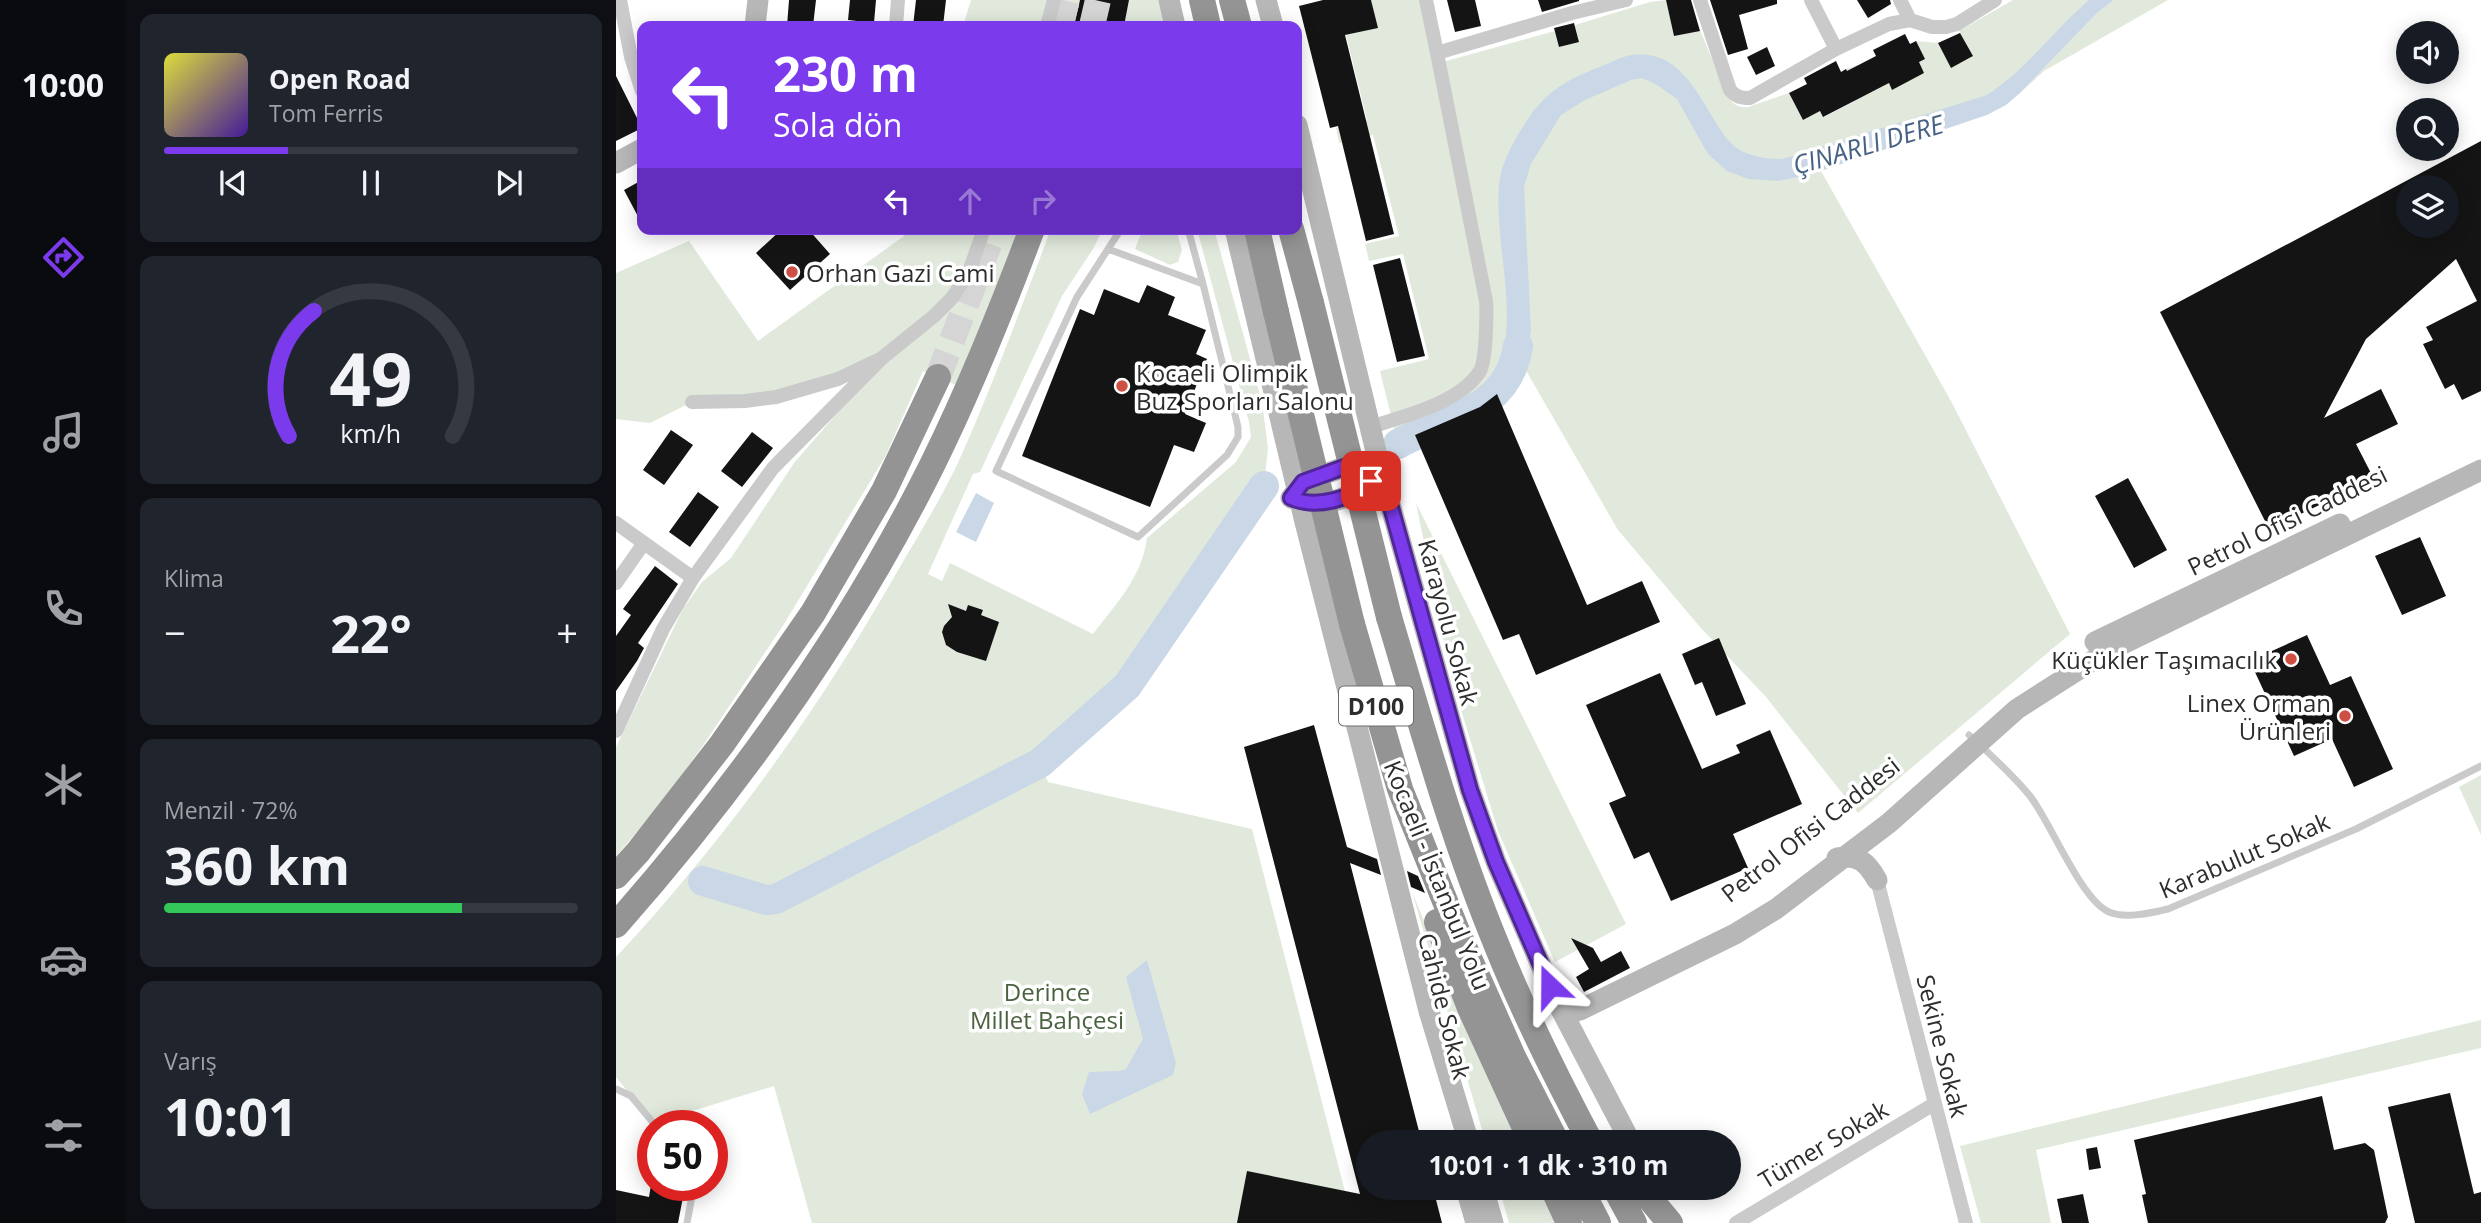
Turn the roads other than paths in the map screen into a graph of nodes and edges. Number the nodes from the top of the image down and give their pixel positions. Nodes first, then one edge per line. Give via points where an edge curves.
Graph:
1 (620, 0) edge
2 (758, 0) edge
3 (898, 0) edge
4 (1054, 0) edge
5 (1169, 0) edge
6 (1181, 0) edge
7 (1202, 0) edge
8 (1232, 0) edge
9 (1266, 0) edge
10 (1426, 0) edge
11 (1626, 0) edge
12 (1700, 0) edge
13 (1811, 0) edge
14 (1900, 0) edge
15 (1995, 0) edge
16 (1910, 20) junction
17 (756, 21) edge
18 (897, 21) edge
19 (1048, 21) edge
20 (1174, 21) edge
21 (1186, 21) edge
22 (1207, 21) edge
23 (1238, 21) edge
24 (1272, 21) edge
25 (1836, 49) junction
26 (1437, 53) junction
27 (637, 76) edge
28 (1302, 146) edge
29 (637, 152) edge
30 (616, 163) edge
31 (982, 235) edge
32 (1030, 235) edge
33 (1118, 235) edge
34 (1190, 235) edge
35 (1227, 235) edge
36 (1236, 235) edge
37 (1257, 235) edge
38 (1293, 235) edge
39 (1108, 249) junction
40 (1203, 284) junction
41 (882, 358) junction
42 (938, 377) tunnel mouth
43 (692, 402) dead end
44 (1370, 426) junction
45 (2481, 456) edge
46 (1378, 458) junction
47 (2481, 470) edge
48 (1365, 487) junction
49 (1387, 492) junction
50 (1300, 495) junction
51 (616, 523) edge
52 (644, 543) junction
53 (693, 578) junction
54 (616, 583) edge
55 (616, 731) edge
56 (1973, 739) junction
57 (2481, 766) edge
58 (1401, 789) junction
59 (1885, 817) junction
60 (1869, 838) junction
61 (1844, 857) junction
62 (1816, 870) junction
63 (616, 876) edge
64 (1877, 880) junction
65 (616, 925) edge
66 (1556, 1000) junction
67 (1580, 1010) junction
68 (1580, 1048) junction
69 (616, 1089) edge
70 (1934, 1104) junction
71 (643, 1110) edge
72 (1576, 1116) junction
73 (1450, 1130) edge
74 (1465, 1130) edge
75 (1526, 1130) edge
76 (1550, 1130) edge
77 (1584, 1130) edge
78 (1589, 1130) edge
79 (1624, 1130) edge
80 (1469, 1200) edge
81 (1486, 1200) edge
82 (1558, 1200) edge
83 (1586, 1200) edge
84 (1622, 1200) edge
85 (1652, 1200) edge
86 (1661, 1200) edge
87 (691, 1201) edge
88 (687, 1223) edge
89 (1476, 1223) edge
90 (1493, 1223) edge
91 (1569, 1223) edge
92 (1598, 1223) edge
93 (1634, 1223) edge
94 (1672, 1223) edge
95 (1736, 1223) edge
96 (1966, 1223) edge

1 - 27 street
2 - 17 main road
3 - 18 street
4 - 19 street
5 - 20 main road
6 - 21 main road
7 - 22 highway
8 - 23 highway
9 - 24 main road
10 - 26 street
11 - 26 street
12 - 25 street via 1735,96 1750,98
13 - 25 street
14 - 16 street
15 - 16 street via 1946,27
16 - 25 street via 1889,24
26 - 44 street via 1486,301 1482,369 1463,390 1432,406
28 - 44 main road, Karayolu Sokak
29 - 30 main road
31 - 41 street via 969,272 953,298
32 - 65 highway via 921,487 835,637 750,761
33 - 39 lane
34 - 40 lane
35 - 50 main road, Cahide Sokak
36 - 50 main road, Cahide Sokak
37 - 58 highway, Kocaeli - İstanbul Yolu / D100, bridge via 1352,624
38 - 72 highway, D100, bridge via 1389,617 1437,780 1496,944
39 - 40 lane
39 - 40 lane via 1077,297 996,471 1138,537 1227,455 1238,437
41 - 43 street via 838,379 776,397
41 - 53 street via 773,468
42 - 63 highway via 884,491 813,613 722,744
44 - 46 main road, Karayolu Sokak
45 - 56 main road, Petrol Ofisi Caddesi via 2104,637 2025,688
46 - 48 main road
46 - 49 main road, Karayolu Sokak
46 - 50 main road via 1358,462
47 - 56 main road, Petrol Ofisi Caddesi via 2106,652
48 - 49 main road
48 - 50 main road via 1335,499
49 - 66 main road, Karayolu Sokak via 1470,790
50 - 73 main road, Cahide Sokak via 1419,1014
50 - 74 main road, Cahide Sokak via 1429,1011
51 - 52 street
52 - 53 street
52 - 54 street
53 - 55 street via 663,629
56 - 57 lane, Karabulut Sokak via 2029,795 2096,902 2119,914 2168,909 2357,829
56 - 59 main road, Petrol Ofisi Caddesi
58 - 75 highway via 1441,937
58 - 76 highway, Kocaeli - İstanbul Yolu / D100 via 1457,931
59 - 60 main road
59 - 62 main road, Petrol Ofisi Caddesi
59 - 64 main road
60 - 61 main road, Petrol Ofisi Caddesi
60 - 64 main road
61 - 62 main road
61 - 64 main road via 1861,859
62 - 64 main road via 1860,866
62 - 66 main road, Petrol Ofisi Caddesi via 1730,925 1575,1001
62 - 67 main road, Petrol Ofisi Caddesi via 1776,909 1735,934
64 - 70 street, Sekine Sokak
66 - 67 main road via 1565,1010
66 - 68 main road, Karayolu Sokak
67 - 68 main road via 1576,1025
68 - 79 main road, Karayolu Sokak
69 - 71 lane via 631,1096
70 - 95 street, Tümer Sokak
70 - 96 street, Sekine Sokak
72 - 77 highway, D100
72 - 78 highway
80 - 89 main road
81 - 90 main road
82 - 91 highway
83 - 92 highway
84 - 93 highway
85 - 94 highway
86 - 94 main road
87 - 88 lane

